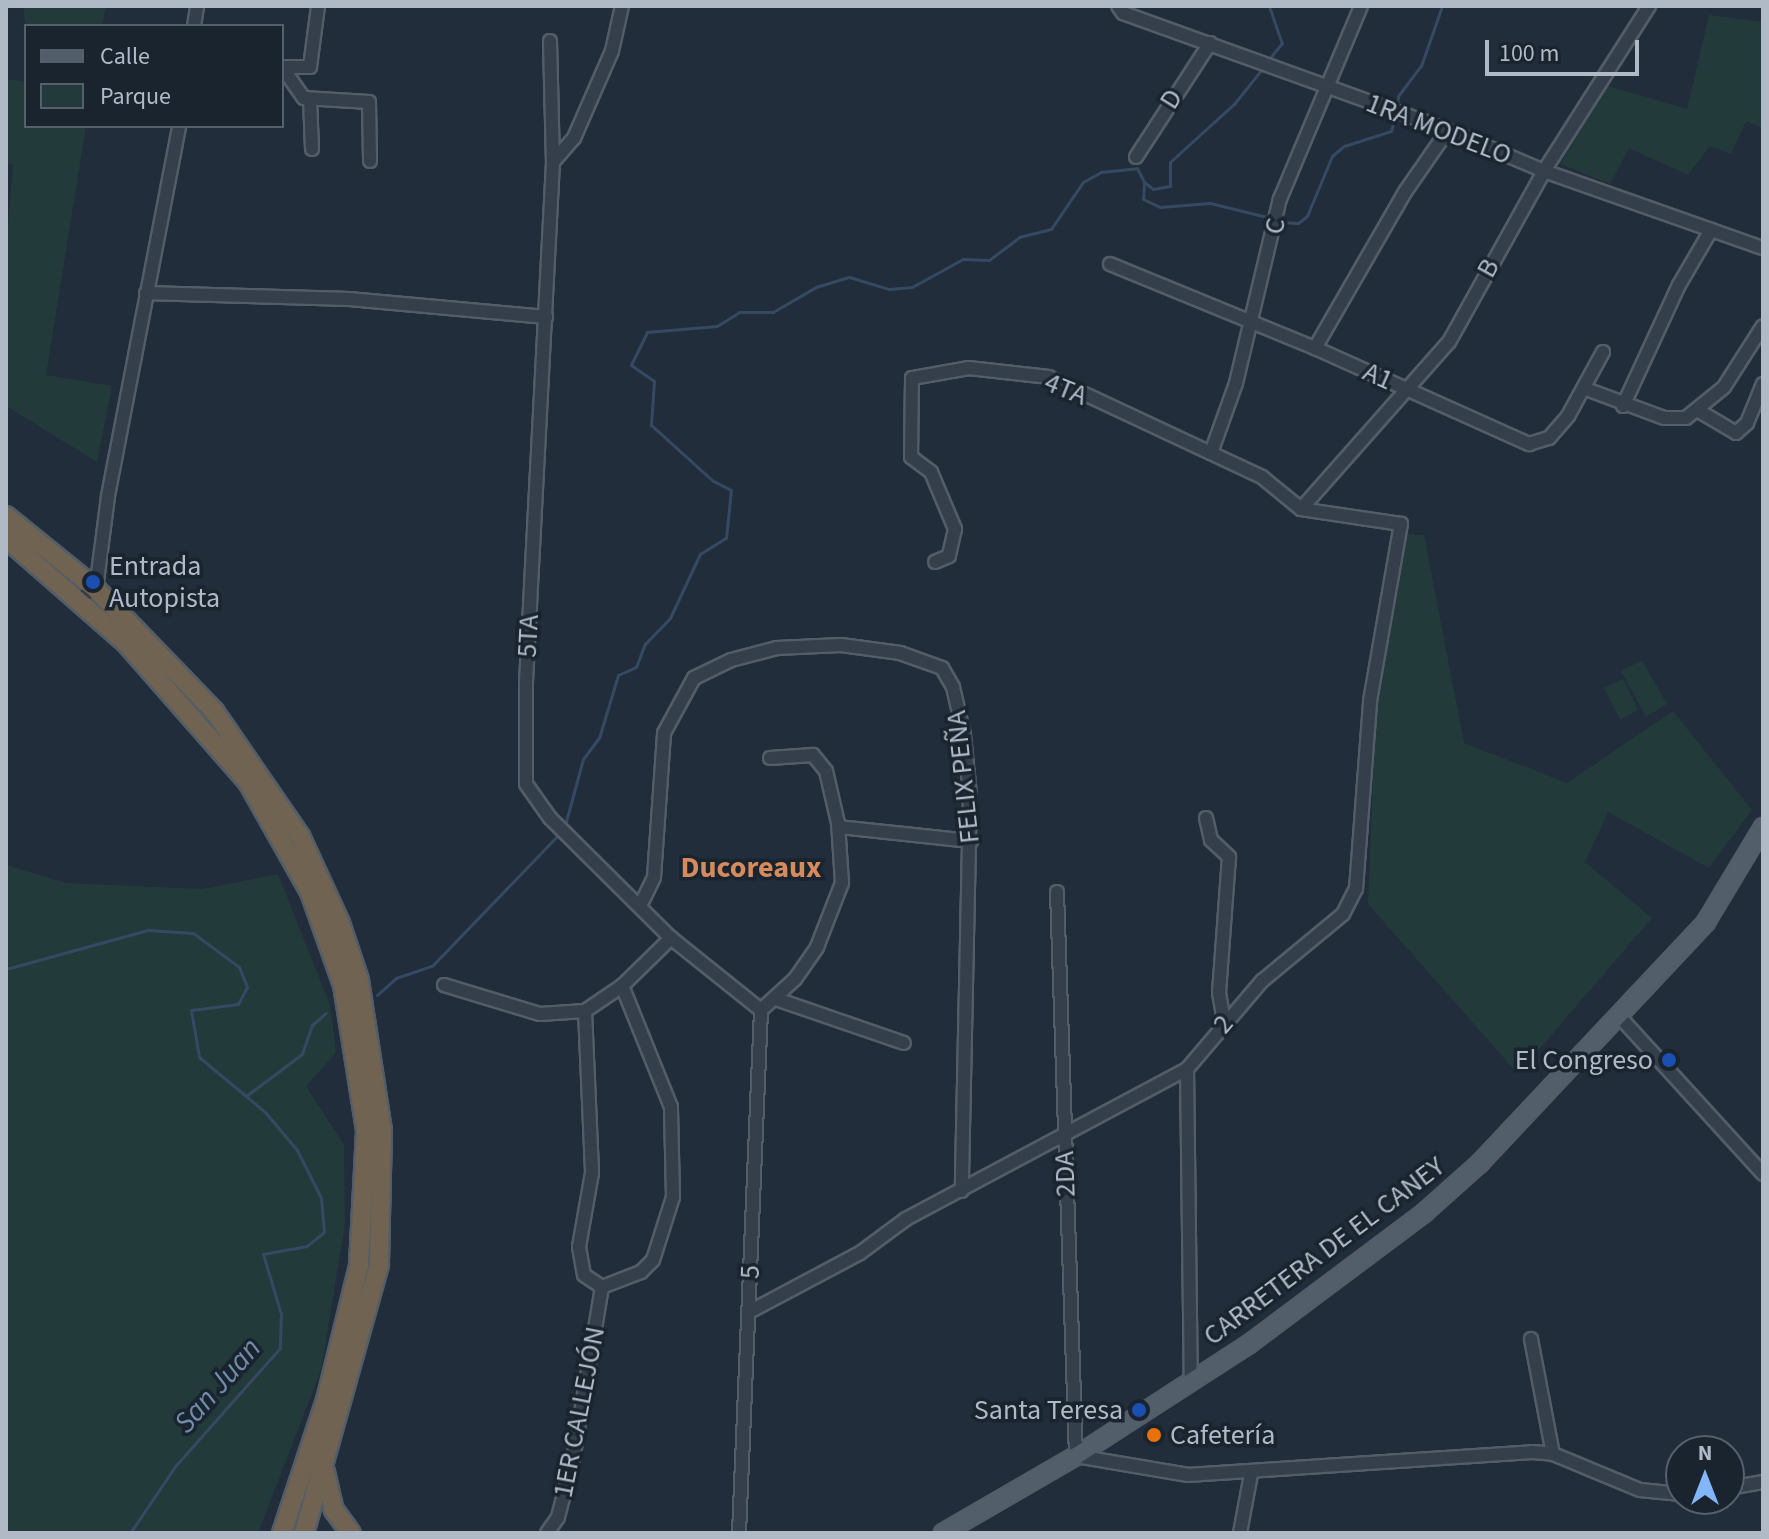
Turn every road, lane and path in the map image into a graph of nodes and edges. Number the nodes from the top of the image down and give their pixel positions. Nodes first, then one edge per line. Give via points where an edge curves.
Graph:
1 (318, 6) edge
2 (622, 6) edge
3 (1118, 6) edge
4 (1361, 6) edge
5 (1649, 6) edge
6 (550, 41) dead end
7 (1210, 43) junction
8 (284, 67) edge
9 (284, 68) edge
10 (1329, 88) junction
11 (310, 99) junction
12 (179, 128) edge
13 (1448, 130) junction
14 (312, 149) dead end
15 (1136, 157) dead end
16 (370, 161) dead end
17 (553, 162) junction
18 (1544, 171) junction
19 (1711, 230) junction
20 (1763, 248) edge
21 (1110, 264) dead end
22 (146, 293) junction
23 (546, 317) junction
24 (1253, 321) junction
25 (1763, 326) edge
26 (1315, 348) junction
27 (1603, 352) dead end
28 (1763, 384) edge
29 (1586, 389) junction
30 (1410, 390) junction
31 (1623, 406) junction
32 (1699, 411) junction
33 (1211, 453) junction
34 (1301, 509) junction
35 (6, 516) edge
36 (6, 538) edge
37 (935, 562) dead end
38 (96, 589) junction
39 (79, 598) junction
40 (770, 758) dead end
41 (1206, 818) dead end
42 (839, 827) junction
43 (1763, 827) edge
44 (971, 841) junction
45 (1057, 892) dead end
46 (641, 904) junction
47 (671, 938) junction
48 (444, 985) dead end
49 (622, 986) junction
50 (776, 999) junction
51 (761, 1010) junction
52 (585, 1011) junction
53 (1618, 1015) junction
54 (1224, 1022) junction
55 (904, 1043) dead end
56 (1187, 1069) junction
57 (1063, 1135) junction
58 (1763, 1174) edge
59 (962, 1191) junction
60 (602, 1287) junction
61 (749, 1312) junction
62 (1531, 1339) dead end
63 (1191, 1381) junction
64 (1553, 1454) junction
65 (1076, 1456) junction
66 (324, 1470) junction
67 (1251, 1474) junction
68 (1665, 1492) edge
69 (282, 1531) edge
70 (304, 1533) edge
71 (351, 1533) edge
72 (547, 1533) edge
73 (739, 1533) edge
74 (943, 1533) edge
75 (1240, 1533) edge

1 - 8 street via 310,67
2 - 17 street via 612,51 574,138
3 - 7 street, 1RA MODELO via 1123,13
4 - 10 street, C
5 - 18 street, B
6 - 17 street, 5TA
7 - 10 street, 1RA MODELO
7 - 15 street, D
9 - 11 street
10 - 13 street, 1RA MODELO
10 - 24 street, C via 1280,199
11 - 14 street
11 - 16 street via 369,102
12 - 22 street
13 - 18 street, 1RA MODELO
13 - 26 street via 1405,192
17 - 23 street, 5TA
18 - 19 street, 1RA MODELO
18 - 30 street, B via 1449,342
19 - 20 street, 1RA MODELO
19 - 31 street via 1679,285
21 - 24 street, A1
22 - 23 street via 349,299
22 - 38 street
23 - 46 street, 5TA via 526,784 550,818
24 - 26 street, A1
24 - 33 street, C
25 - 32 street via 1724,387
26 - 30 street, A1
27 - 29 street, A1
28 - 32 street via 1747,423 1736,433
29 - 30 street, A1 via 1549,438 1529,444
29 - 31 street
30 - 34 street, B
31 - 32 street via 1664,418
33 - 34 street, 4TA via 1262,477
33 - 37 street, 4TA via 1049,377 969,368 912,378 911,457 931,472 955,529 949,556
34 - 54 street, 2 via 1401,524 1370,701 1356,889 1343,914 1262,981
35 - 38 highway
36 - 39 highway
38 - 39 street
38 - 66 highway via 214,711 258,769 300,836 340,923 359,980 382,1130 383,1209 371,1301
39 - 69 highway via 205,727 248,782 310,892 353,1025 368,1162 359,1266 326,1400
40 - 42 street via 813,755 829,779
41 - 54 street via 1211,840 1229,857 1219,993
42 - 44 street
42 - 50 street via 842,883 833,909 817,947
43 - 53 main road, CARRETERA DE EL CANEY via 1706,922
44 - 46 street, FELIX PEÑA via 964,735 953,687 942,668 900,653 841,645 777,648 710,668 682,692 664,733 654,877
44 - 59 street, FELIX PEÑA via 960,1088
45 - 57 street, 2DA
46 - 47 street, 5TA
47 - 49 street
47 - 51 street, 5TA
48 - 52 street via 540,1014
49 - 52 street
49 - 60 street via 671,1107 673,1197 653,1260 641,1272
50 - 51 street
50 - 55 street
51 - 61 street, 5
52 - 60 street via 592,1173 579,1247 584,1275
53 - 58 street
53 - 63 main road, CARRETERA DE EL CANEY via 1480,1163 1424,1213
54 - 56 street, 2
56 - 57 street, 2
56 - 63 street
57 - 59 street, 2
57 - 65 street, 2DA
59 - 61 street, 2
60 - 72 street, 1ER CALLEJÓN via 573,1460 558,1517
61 - 73 street, 5
62 - 64 street
63 - 65 main road, CARRETERA DE EL CANEY
64 - 67 street via 1503,1451
64 - 68 street via 1640,1490
65 - 67 street via 1188,1475
65 - 74 main road, CARRETERA DE EL CANEY
66 - 70 highway
66 - 71 highway via 334,1510
67 - 75 street

